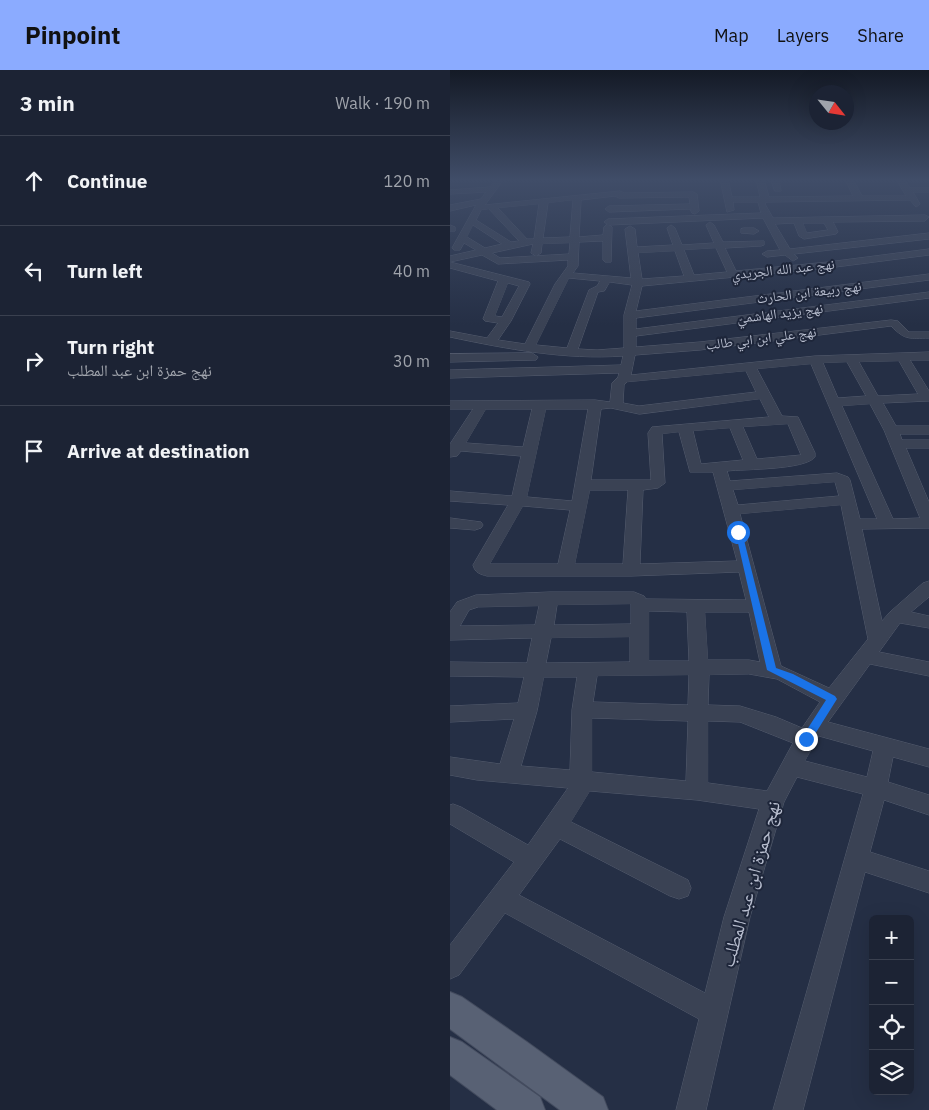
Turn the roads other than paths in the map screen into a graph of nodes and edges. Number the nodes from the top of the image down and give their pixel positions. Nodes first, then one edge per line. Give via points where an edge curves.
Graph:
1 (468, 228) edge
2 (481, 228) edge
3 (511, 228) edge
4 (536, 228) edge
5 (576, 228) edge
6 (608, 228) edge
7 (671, 228) dead end
8 (711, 228) edge
9 (774, 228) edge
10 (801, 228) edge
11 (830, 228) edge
12 (630, 229) dead end
13 (750, 229) dead end
14 (929, 236) edge
15 (607, 238) junction
16 (466, 240) dead end
17 (575, 240) junction
18 (525, 242) junction
19 (538, 242) junction
20 (761, 243) junction
21 (509, 245) junction
22 (720, 245) junction
23 (679, 247) junction
24 (484, 252) junction
25 (787, 252) junction
26 (929, 252) edge
27 (918, 254) junction
28 (574, 257) junction
29 (884, 258) junction
30 (451, 259) edge
31 (534, 259) junction
32 (929, 262) edge
33 (843, 263) junction
34 (624, 264) dead end
35 (584, 271) dead end
36 (636, 271) junction
37 (732, 274) junction
38 (566, 275) junction
39 (929, 277) edge
40 (690, 278) junction
41 (811, 278) junction
42 (504, 279) junction
43 (607, 279) junction
44 (909, 280) junction
45 (864, 285) junction
46 (600, 290) junction
47 (929, 295) edge
48 (690, 300) dead end
49 (631, 311) junction
50 (505, 320) junction
51 (630, 333) junction
52 (450, 334) edge
53 (929, 335) edge
54 (491, 341) junction
55 (529, 348) junction
56 (571, 352) junction
57 (630, 352) junction
58 (594, 354) junction
59 (929, 356) edge
60 (450, 358) edge
61 (851, 358) junction
62 (903, 358) junction
63 (815, 360) junction
64 (750, 366) junction
65 (625, 373) junction
66 (452, 377) edge
67 (764, 395) junction
68 (928, 397) edge
69 (874, 400) junction
70 (834, 402) junction
71 (595, 404) junction
72 (450, 405) edge
73 (482, 405) junction
74 (540, 405) junction
75 (616, 406) junction
76 (777, 420) junction
77 (736, 424) junction
78 (685, 428) junction
79 (891, 430) junction
80 (929, 430) edge
81 (898, 444) junction
82 (929, 444) edge
83 (453, 451) edge
84 (529, 452) junction
85 (752, 464) junction
86 (719, 468) junction
87 (583, 485) junction
88 (636, 486) junction
89 (724, 486) junction
90 (450, 496) edge
91 (848, 500) junction
92 (518, 502) junction
93 (579, 506) junction
94 (732, 510) junction
95 (929, 522) edge
96 (887, 523) junction
97 (450, 524) edge
98 (854, 524) junction
99 (475, 525) dead end
100 (746, 566) junction
101 (565, 570) junction
102 (631, 570) junction
103 (929, 587) edge
104 (550, 598) junction
105 (640, 604) junction
106 (696, 605) junction
107 (756, 606) junction
108 (896, 616) junction
109 (929, 622) edge
110 (450, 627) edge
111 (640, 630) junction
112 (450, 633) edge
113 (544, 633) junction
114 (871, 647) junction
115 (700, 666) junction
116 (638, 668) junction
117 (450, 669) edge
118 (588, 669) junction
119 (929, 669) edge
120 (536, 670) junction
121 (772, 670) junction
122 (832, 699) junction
123 (527, 710) junction
124 (582, 710) junction
125 (699, 712) junction
126 (450, 714) edge
127 (810, 732) junction
128 (885, 745) junction
129 (929, 758) edge
130 (450, 766) edge
131 (791, 767) junction
132 (508, 774) junction
133 (581, 781) junction
134 (876, 788) junction
135 (697, 791) junction
136 (772, 801) junction
137 (929, 805) edge
138 (453, 814) dead end
139 (556, 826) junction
140 (857, 858) junction
141 (531, 859) junction
142 (929, 882) edge
143 (679, 888) dead end
144 (501, 898) junction
145 (450, 966) edge
146 (450, 1009) edge
147 (714, 1012) junction
148 (450, 1054) edge
149 (527, 1110) edge
150 (590, 1110) edge
151 (691, 1110) edge
152 (788, 1110) edge

1 - 30 street
2 - 21 street
3 - 18 street
4 - 19 street
5 - 17 street
6 - 15 street
7 - 23 street
8 - 22 street
9 - 25 street
10 - 11 street via 805,236 833,232
12 - 36 street
13 - 20 street
14 - 25 street via 875,238
15 - 17 street
15 - 36 street via 608,258
16 - 24 street
17 - 19 street
17 - 28 street
18 - 19 street
18 - 21 street
19 - 31 street
20 - 22 street
20 - 25 street via 770,258
21 - 24 street
22 - 23 street
22 - 37 street
23 - 36 street
23 - 40 street
24 - 30 street
24 - 31 street via 498,261
25 - 41 street
26 - 27 street, نهج عبد الله الجريدي
27 - 29 street, نهج عبد الله الجريدي
27 - 32 street
28 - 31 street
28 - 38 street via 573,266
29 - 33 street, نهج عبد الله الجريدي
29 - 44 street
30 - 42 street
33 - 41 street, نهج عبد الله الجريدي
33 - 45 street
34 - 36 street
35 - 36 street
36 - 40 street, نهج عبد الله الجريدي
36 - 43 street
36 - 46 street
36 - 49 street
37 - 40 street, نهج عبد الله الجريدي
37 - 41 street, نهج عبد الله الجريدي
38 - 43 street
38 - 55 street
39 - 44 street, نهج ربيعة ابن الحارث
41 - 45 street, نهج ربيعة ابن الحارث
41 - 49 street, نهج ربيعة ابن الحارث
42 - 50 street via 489,319
42 - 50 street via 525,284
43 - 46 street
44 - 45 street, نهج ربيعة ابن الحارث
46 - 56 street via 594,290
47 - 51 street, نهج يزيد الهاشميّ
48 - 49 street
49 - 51 street
50 - 54 street
51 - 57 street
52 - 54 street
53 - 57 street, نهج علي ابن ابي طالب via 906,335 892,323
54 - 55 street
55 - 56 street
56 - 58 street
57 - 58 street, نهج علي ابن ابي طالب
57 - 65 street
58 - 60 street
58 - 65 street
59 - 62 street
61 - 62 street
61 - 63 street
61 - 69 street
62 - 68 street
63 - 64 street
63 - 70 street
64 - 65 street
64 - 67 street
65 - 66 street
65 - 75 street via 618,383
67 - 75 street via 643,410
67 - 76 street
68 - 69 street
69 - 70 street
69 - 79 street
70 - 96 street
71 - 74 street
71 - 75 street
71 - 87 street
72 - 73 street
73 - 74 street
73 - 83 street
74 - 84 street
76 - 77 street
76 - 85 street via 793,420 808,456 798,461
77 - 78 street
77 - 85 street
78 - 86 street via 694,468
78 - 88 street via 656,431 659,481 653,485
79 - 80 street
79 - 81 street
81 - 82 street
81 - 95 street
83 - 84 street
84 - 92 street
85 - 86 street
86 - 89 street
87 - 88 street
87 - 93 street
88 - 102 street
89 - 91 street via 837,477 843,480
89 - 94 street
90 - 92 street
91 - 94 street
91 - 98 street
92 - 93 street
92 - 101 street via 482,568
93 - 101 street
94 - 100 street
95 - 96 street
96 - 98 street
97 - 99 street
98 - 114 street
100 - 102 street
100 - 107 street
101 - 102 street
103 - 108 street, نهج حمزة ابن عبد المطلب
104 - 105 street via 630,597 636,598
104 - 110 street via 471,602 463,606
104 - 113 street
105 - 106 street
105 - 111 street
106 - 107 street
106 - 115 street
107 - 121 street
108 - 109 street
108 - 114 street, نهج حمزة ابن عبد المطلب
111 - 113 street
111 - 116 street
112 - 113 street
113 - 120 street
114 - 119 street
114 - 122 street, نهج حمزة ابن عبد المطلب
115 - 116 street
115 - 121 street
115 - 125 street
116 - 118 street
117 - 120 street
118 - 120 street
118 - 124 street
120 - 123 street
121 - 122 street
122 - 127 street, نهج حمزة ابن عبد المطلب
123 - 126 street
123 - 132 street
124 - 125 street
124 - 133 street
125 - 127 street via 746,716
125 - 135 street
127 - 128 street
127 - 131 street, نهج حمزة ابن عبد المطلب
128 - 129 street
128 - 134 street
130 - 132 street
131 - 134 street
131 - 136 street, نهج حمزة ابن عبد المطلب
132 - 133 street
133 - 135 street
133 - 139 street via 579,790
134 - 137 street
134 - 140 street
135 - 136 street
136 - 147 street, نهج حمزة ابن عبد المطلب
138 - 141 street
139 - 141 street
139 - 143 street
140 - 142 street
140 - 152 street
141 - 144 street
144 - 145 street
144 - 147 street
146 - 150 main road
147 - 151 street, نهج حمزة ابن عبد المطلب
148 - 149 main road

